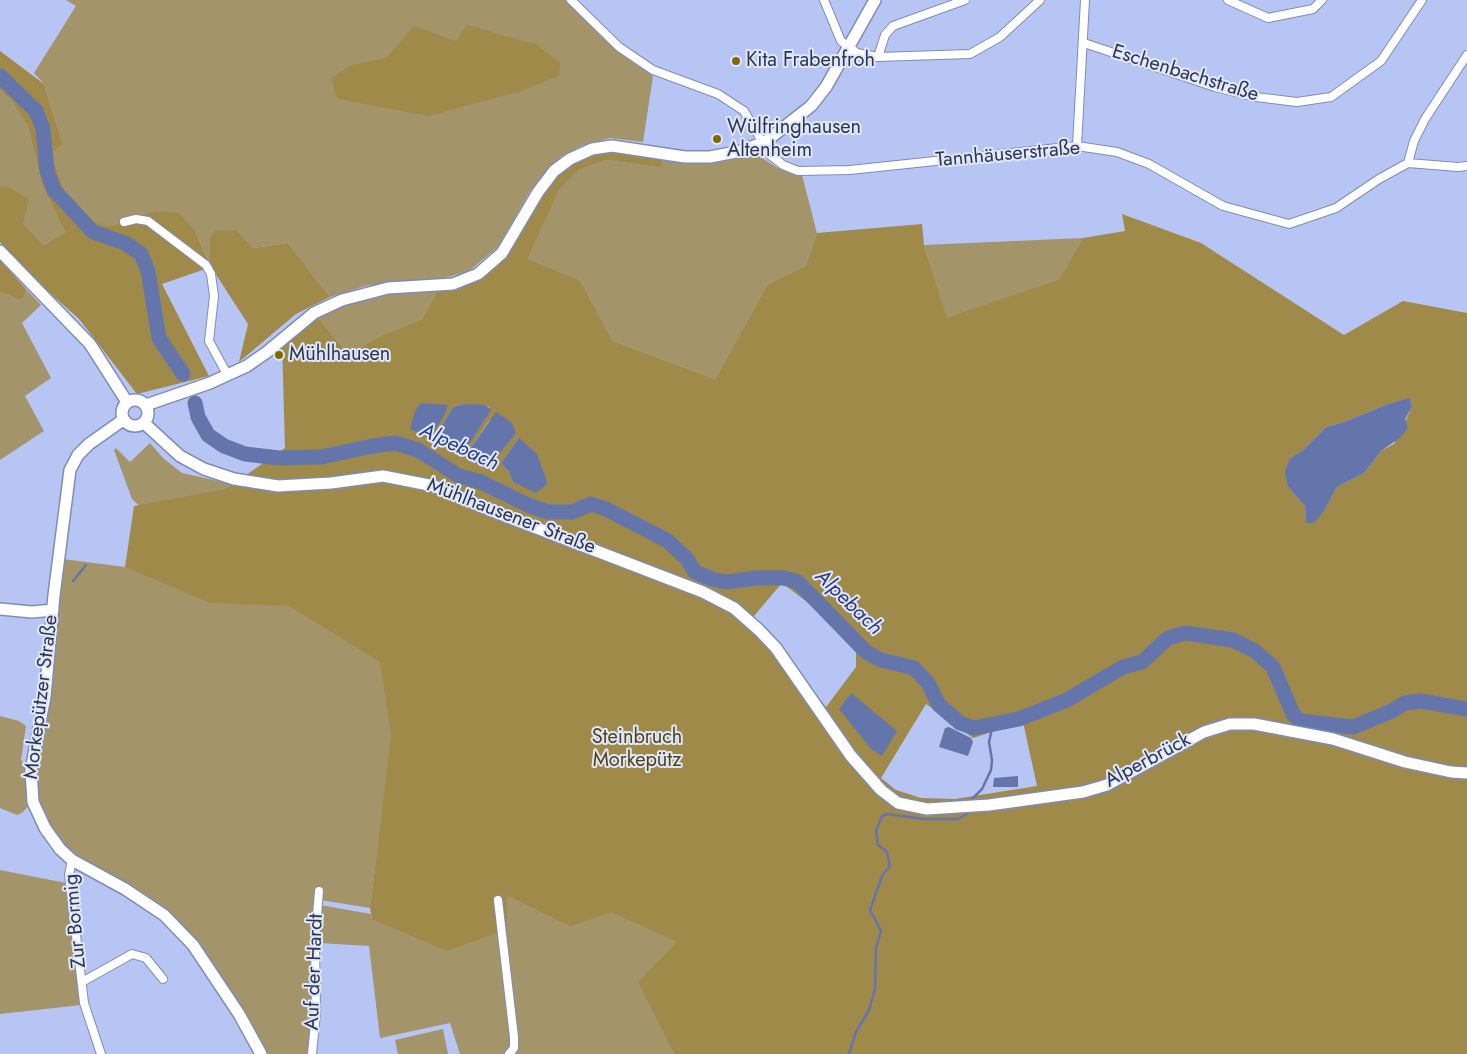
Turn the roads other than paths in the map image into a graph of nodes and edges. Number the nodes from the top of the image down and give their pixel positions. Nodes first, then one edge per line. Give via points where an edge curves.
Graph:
1 (571, 0) edge
2 (824, 0) edge
3 (876, 0) edge
4 (965, 0) edge
5 (1040, 0) edge
6 (1086, 0) edge
7 (1228, 0) edge
8 (1322, 0) edge
9 (1422, 0) edge
10 (1084, 43) junction
11 (850, 48) junction
12 (1467, 55) edge
13 (878, 57) junction
14 (765, 142) junction
15 (1077, 146) junction
16 (1408, 163) junction
17 (1467, 166) edge
18 (124, 222) dead end
19 (0, 251) edge
20 (228, 376) junction
21 (127, 402) junction
22 (146, 405) junction
23 (124, 420) junction
24 (144, 423) junction
25 (0, 609) edge
26 (53, 610) junction
27 (829, 726) joint
28 (1467, 773) edge
29 (72, 860) junction
30 (319, 891) dead end
31 (498, 900) dead end
32 (163, 980) dead end
33 (82, 982) junction
34 (102, 1054) edge
35 (261, 1054) edge
36 (312, 1054) edge
37 (509, 1054) edge

1 - 14 street, Tannhäuserstraße via 619,47 654,70 718,94 744,111
2 - 11 street via 841,41
3 - 11 main road
4 - 13 street via 893,26
5 - 13 street via 1000,37 970,54
6 - 10 street
7 - 8 street via 1268,18 1313,9
9 - 10 street, Eschenbachstraße via 1381,61 1331,97 1297,102 1215,87
10 - 15 street
11 - 13 street via 856,53
11 - 14 main road via 811,106
12 - 16 street via 1425,119
14 - 15 street, Tannhäuserstraße via 770,155 783,165 798,170 850,170
14 - 20 main road via 710,157 685,157 612,146 570,158 554,171 538,192 502,252 478,274 453,284 388,288 342,300 314,313 267,352
15 - 16 street, Tannhäuserstraße via 1117,152 1149,164 1223,206 1289,224 1336,208
16 - 17 street
18 - 20 street via 148,221 206,265 211,274 214,296 209,341
19 - 21 main road via 90,344
20 - 22 main road
21 - 22 main road via 137,399
21 - 23 main road via 122,408
22 - 24 main road via 148,417
23 - 24 main road via 133,426
23 - 26 main road, Morkepützer Straße via 89,444 70,470
24 - 27 main road, Mühlhausener Straße via 191,462 234,479 278,486 383,476 434,486 674,579 734,608 759,630 776,648
25 - 26 main road
26 - 29 main road, Morkepützer Straße via 45,696 30,781 33,802 45,828
27 - 28 main road, Alperbrück via 880,790 898,803 926,809 989,805 1082,792 1107,785 1204,732 1230,724 1254,724 1315,735 1426,767
29 - 33 street, Zur Bormig via 70,875
29 - 35 main road, Morkepützer Straße via 126,889 176,926 193,945 234,1006
30 - 36 street, Auf der Hardt
31 - 37 street via 514,1037 514,1048
32 - 33 street, Zur Bormig via 146,958 132,954
33 - 34 street, Zur Bormig via 84,1003

